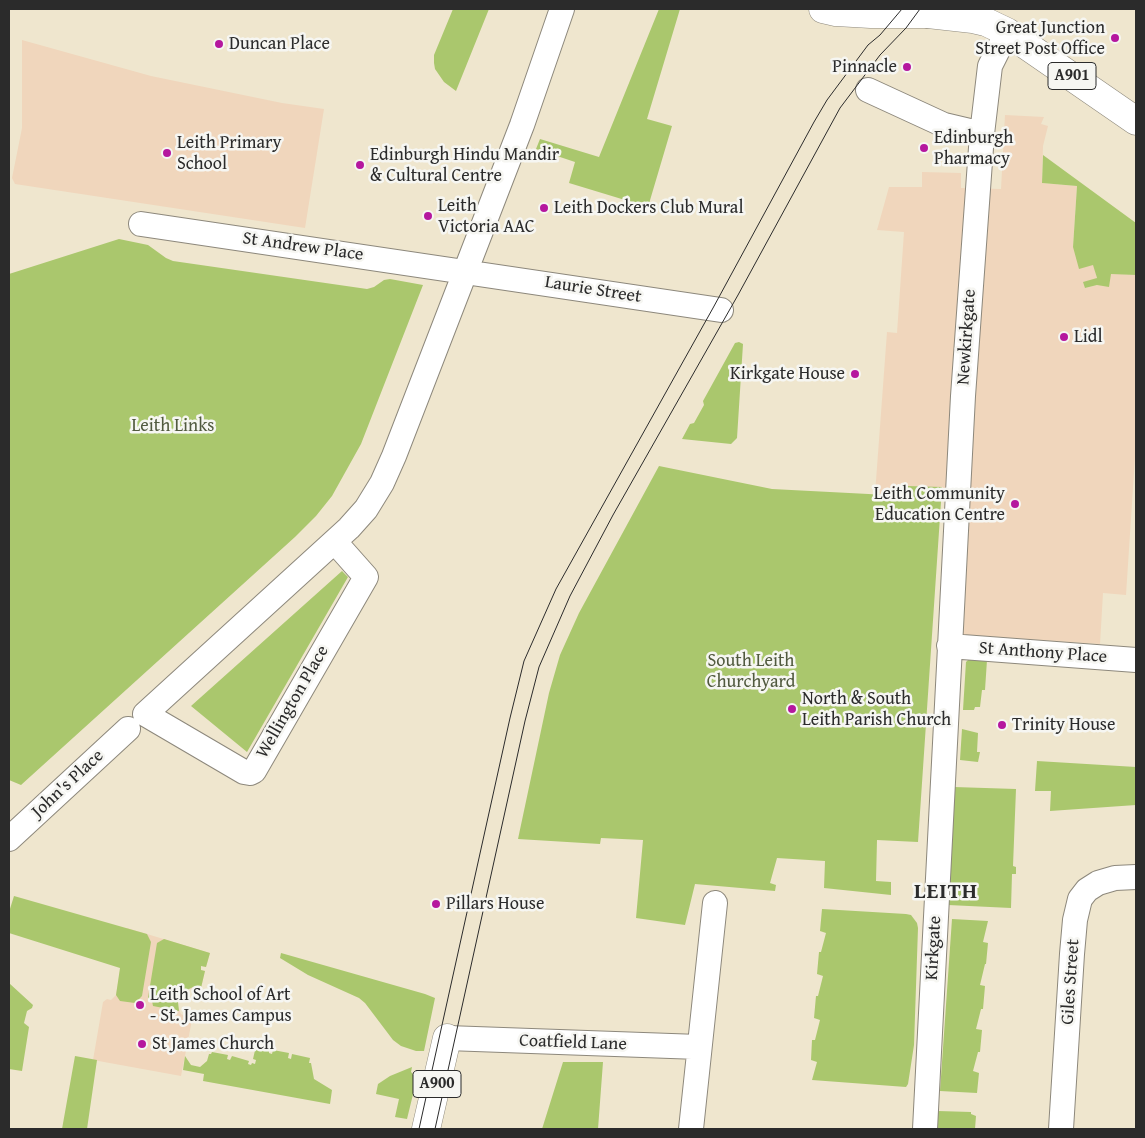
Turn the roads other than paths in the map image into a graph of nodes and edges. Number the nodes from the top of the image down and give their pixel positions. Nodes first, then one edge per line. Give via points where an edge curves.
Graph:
1 (562, 9) edge
2 (823, 9) edge
3 (929, 11) edge
4 (969, 13) edge
5 (1007, 32) junction
6 (868, 90) dead end
7 (1136, 121) edge
8 (982, 134) junction
9 (141, 224) dead end
10 (465, 271) junction
11 (721, 310) dead end
12 (335, 542) junction
13 (950, 646) junction
14 (1136, 660) edge
15 (128, 729) dead end
16 (9, 839) edge
17 (1136, 877) edge
18 (715, 903) dead end
19 (447, 1038) joint
20 (699, 1047) junction
21 (426, 1129) edge
22 (691, 1129) edge
23 (925, 1129) edge
24 (1061, 1129) edge

1 - 10 street, Wellington Place via 522,125
2 - 3 main road via 897,15
3 - 4 main road, A901
4 - 5 main road, A901
5 - 7 main road, A901
5 - 8 street, Newkirkgate via 990,66
6 - 8 street via 944,125
8 - 13 street, Newkirkgate via 963,396
9 - 10 street, St Andrew Place
10 - 11 street, Laurie Street
10 - 12 street, Wellington Place via 382,483 366,509
12 - 12 street, Wellington Place via 366,577 254,771 244,772 144,714
13 - 14 street, St Anthony Place
13 - 23 street, Kirkgate
15 - 16 street, John's Place
17 - 24 street, Giles Street via 1098,883 1087,890 1079,904 1072,954
18 - 20 street
19 - 20 street, Coatfield Lane
19 - 21 main road, A900
20 - 22 street

